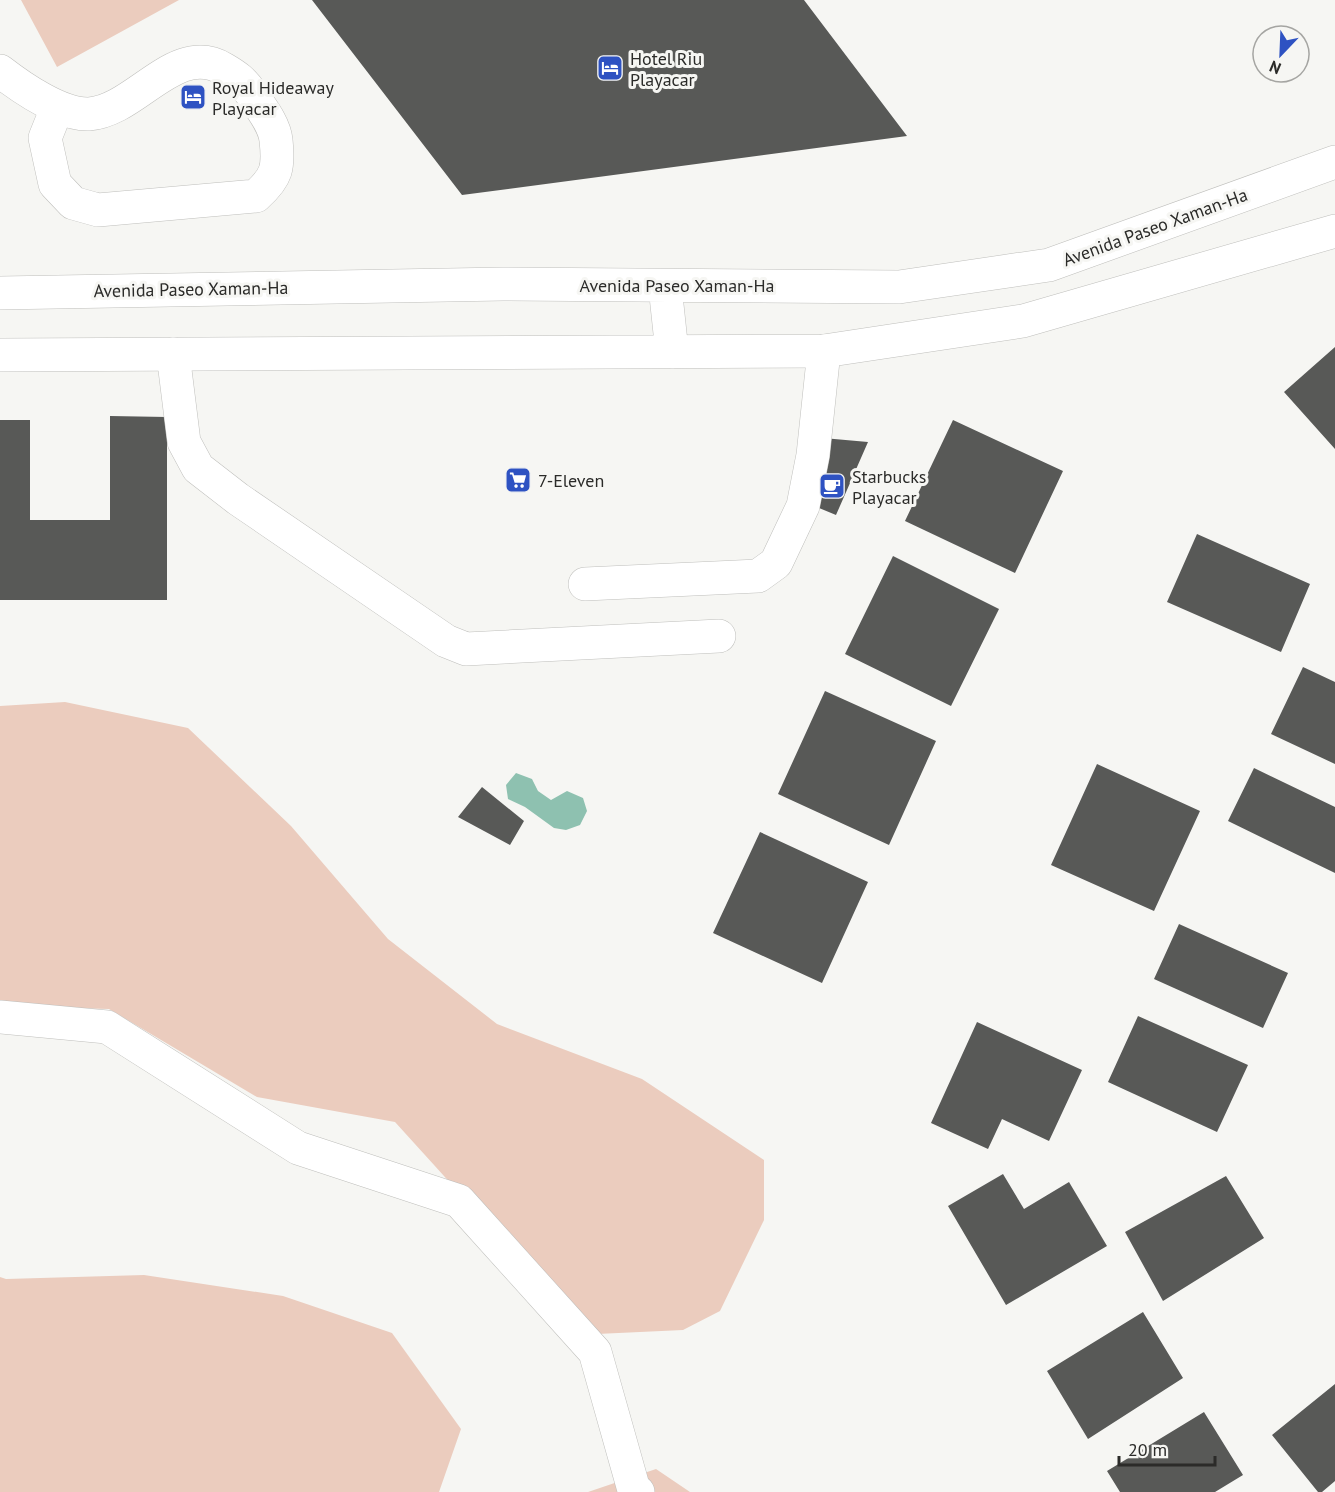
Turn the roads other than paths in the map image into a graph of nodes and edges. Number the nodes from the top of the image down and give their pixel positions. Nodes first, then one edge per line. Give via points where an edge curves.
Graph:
1 (0, 71) edge
2 (57, 108) junction
3 (1335, 162) edge
4 (1335, 231) edge
5 (665, 286) junction
6 (0, 293) edge
7 (824, 351) junction
8 (672, 352) junction
9 (173, 354) junction
10 (0, 355) edge
11 (585, 584) dead end
12 (720, 636) dead end
13 (0, 1017) edge
14 (638, 1492) edge

1 - 2 main road
2 - 2 main road via 45,138 55,184 73,203 98,210 256,196 271,182 278,161 275,130 243,80 213,62 181,65 114,106 89,114
3 - 5 main road, Avenida Paseo Xaman-Ha via 1049,265 899,287
4 - 7 main road via 1023,321
5 - 6 main road, Avenida Paseo Xaman-Ha via 503,284
5 - 8 main road
7 - 8 main road
7 - 11 main road via 813,455 803,506 776,563 758,576
8 - 9 main road
9 - 10 main road
9 - 12 main road via 184,442 198,468 446,641 466,649
13 - 14 main road via 107,1027 298,1148 459,1202 595,1352 634,1490

